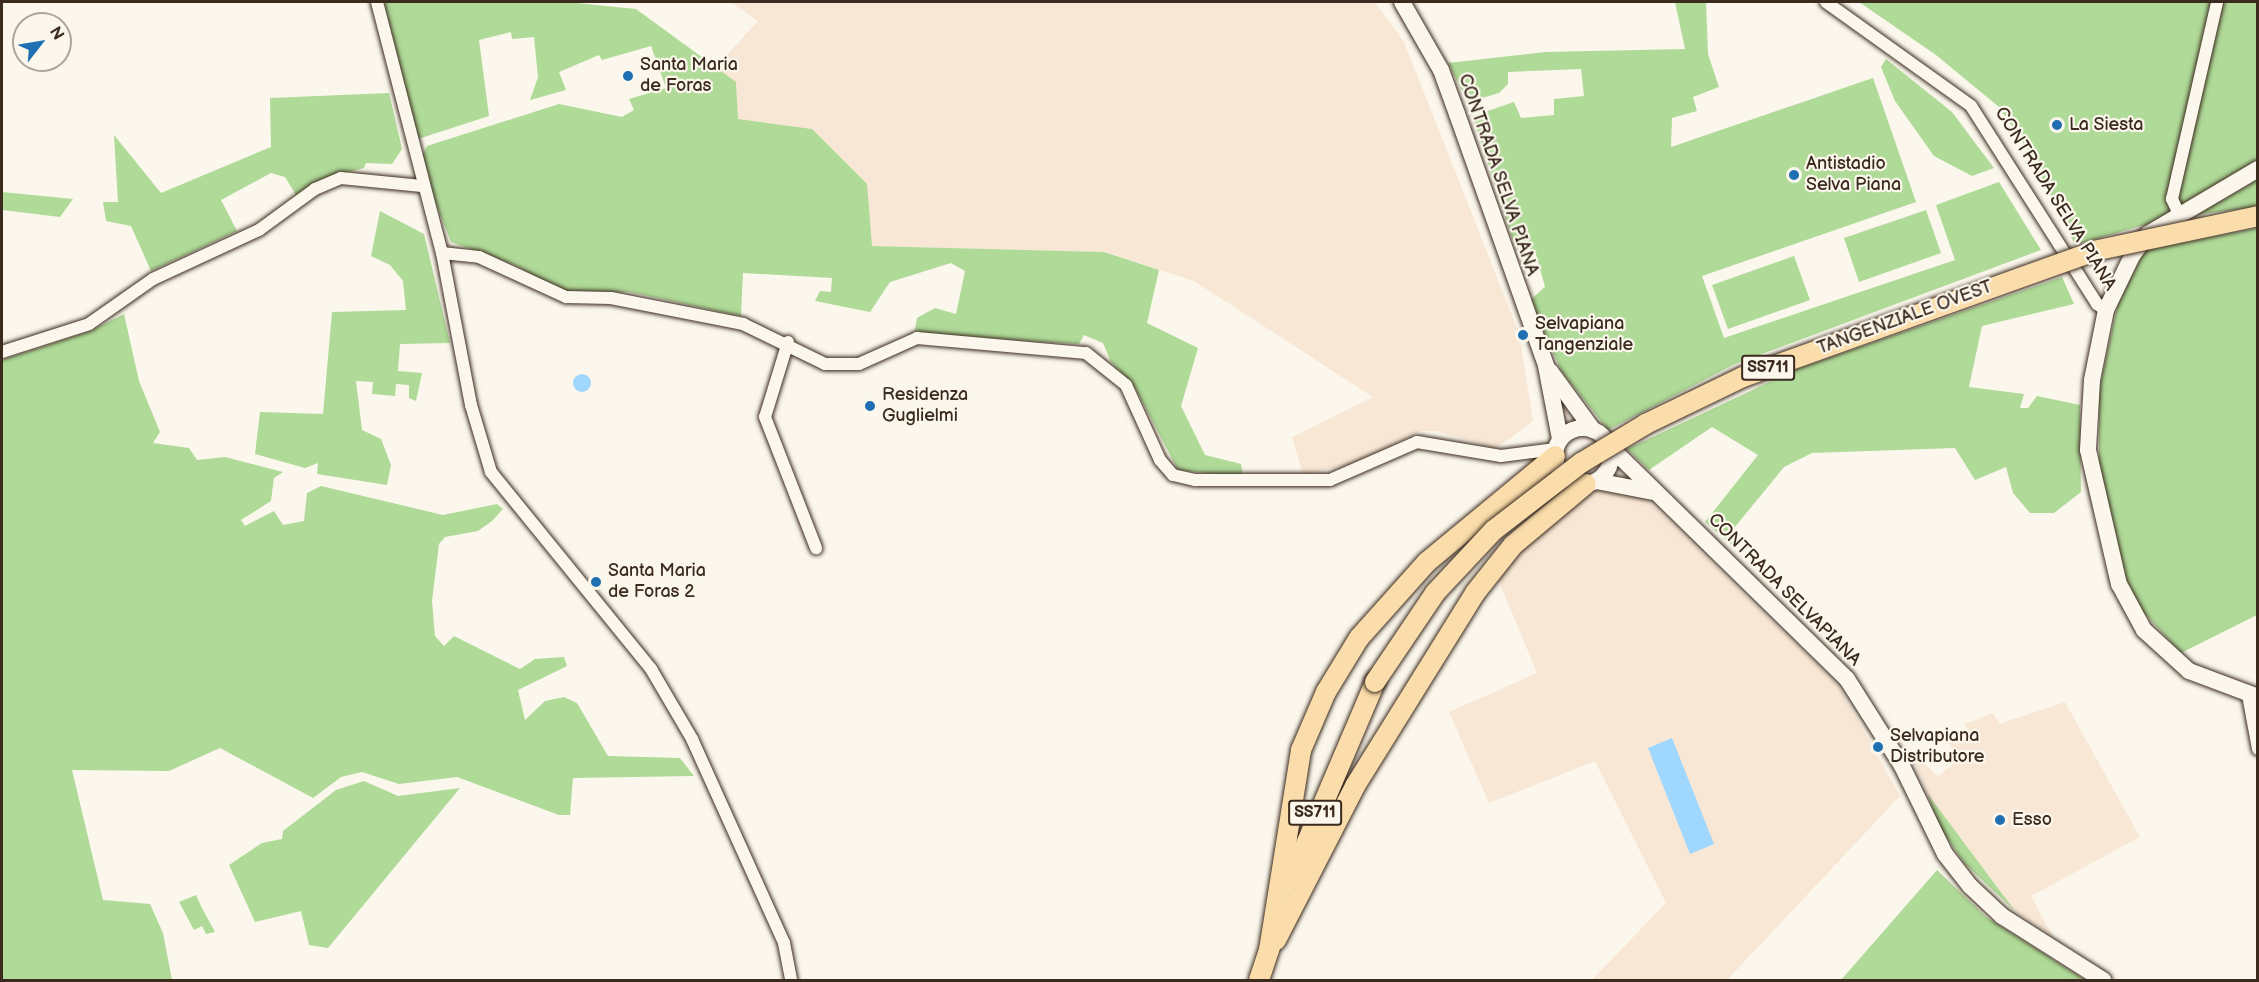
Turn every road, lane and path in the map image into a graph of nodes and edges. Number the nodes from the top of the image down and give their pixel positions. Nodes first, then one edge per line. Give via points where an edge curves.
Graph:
1 (377, 2) edge
2 (1402, 2) edge
3 (1826, 2) edge
4 (2217, 2) edge
5 (2258, 169) edge
6 (422, 186) junction
7 (2179, 214) junction
8 (2258, 216) edge
9 (442, 253) junction
10 (2106, 310) junction
11 (788, 342) junction
12 (2, 352) edge
13 (1546, 366) junction
14 (1593, 430) junction
15 (1610, 447) junction
16 (1557, 448) junction
17 (1591, 483) junction
18 (1662, 496) junction
19 (816, 548) dead end
20 (2253, 696) edge
21 (2258, 749) edge
22 (1269, 950) junction
23 (791, 981) edge
24 (1259, 981) edge
25 (2103, 981) edge

1 - 6 street
2 - 13 main road, CONTRADA SELVA PIANA via 1441,70
3 - 10 street, CONTRADA SELVA PIANA via 1971,106 2090,295
4 - 7 street via 2172,199
5 - 7 main road
6 - 9 street
6 - 12 street via 341,178 315,189 259,230 153,279 89,324
7 - 10 main road via 2148,234
8 - 22 main road, TANGENZIALE OVEST / SS711, bridge via 2094,251 1743,377 1646,424 1581,463 1494,530 1435,593 1375,682 1296,862
9 - 11 street via 479,257 545,292 710,316
9 - 23 street via 471,405 490,472 651,669 692,739 784,943
10 - 20 main road via 2092,380 2088,450 2096,505 2119,584 2144,630 2166,654 2189,671
11 - 16 street via 825,364 859,364 917,338 1086,352 1126,385 1160,460 1173,475 1195,480 1330,480 1417,442 1501,456
11 - 19 street via 765,417
13 - 14 main road
13 - 16 main road
14 - 15 main road
14 - 16 main road via 1575,429
15 - 17 main road via 1610,467
15 - 18 main road, CONTRADA SELVAPIANA
16 - 17 main road via 1564,477
16 - 22 main road via 1420,569 1359,638 1326,692 1301,750
17 - 18 main road, CONTRADA SELVAPIANA via 1635,485
17 - 22 main road via 1513,545 1474,593 1355,786
18 - 25 main road, CONTRADA SELVAPIANA via 1847,679 1902,765 1945,854 1970,886 2002,916
20 - 21 street
22 - 24 main road, TANGENZIALE OVEST / SS711

